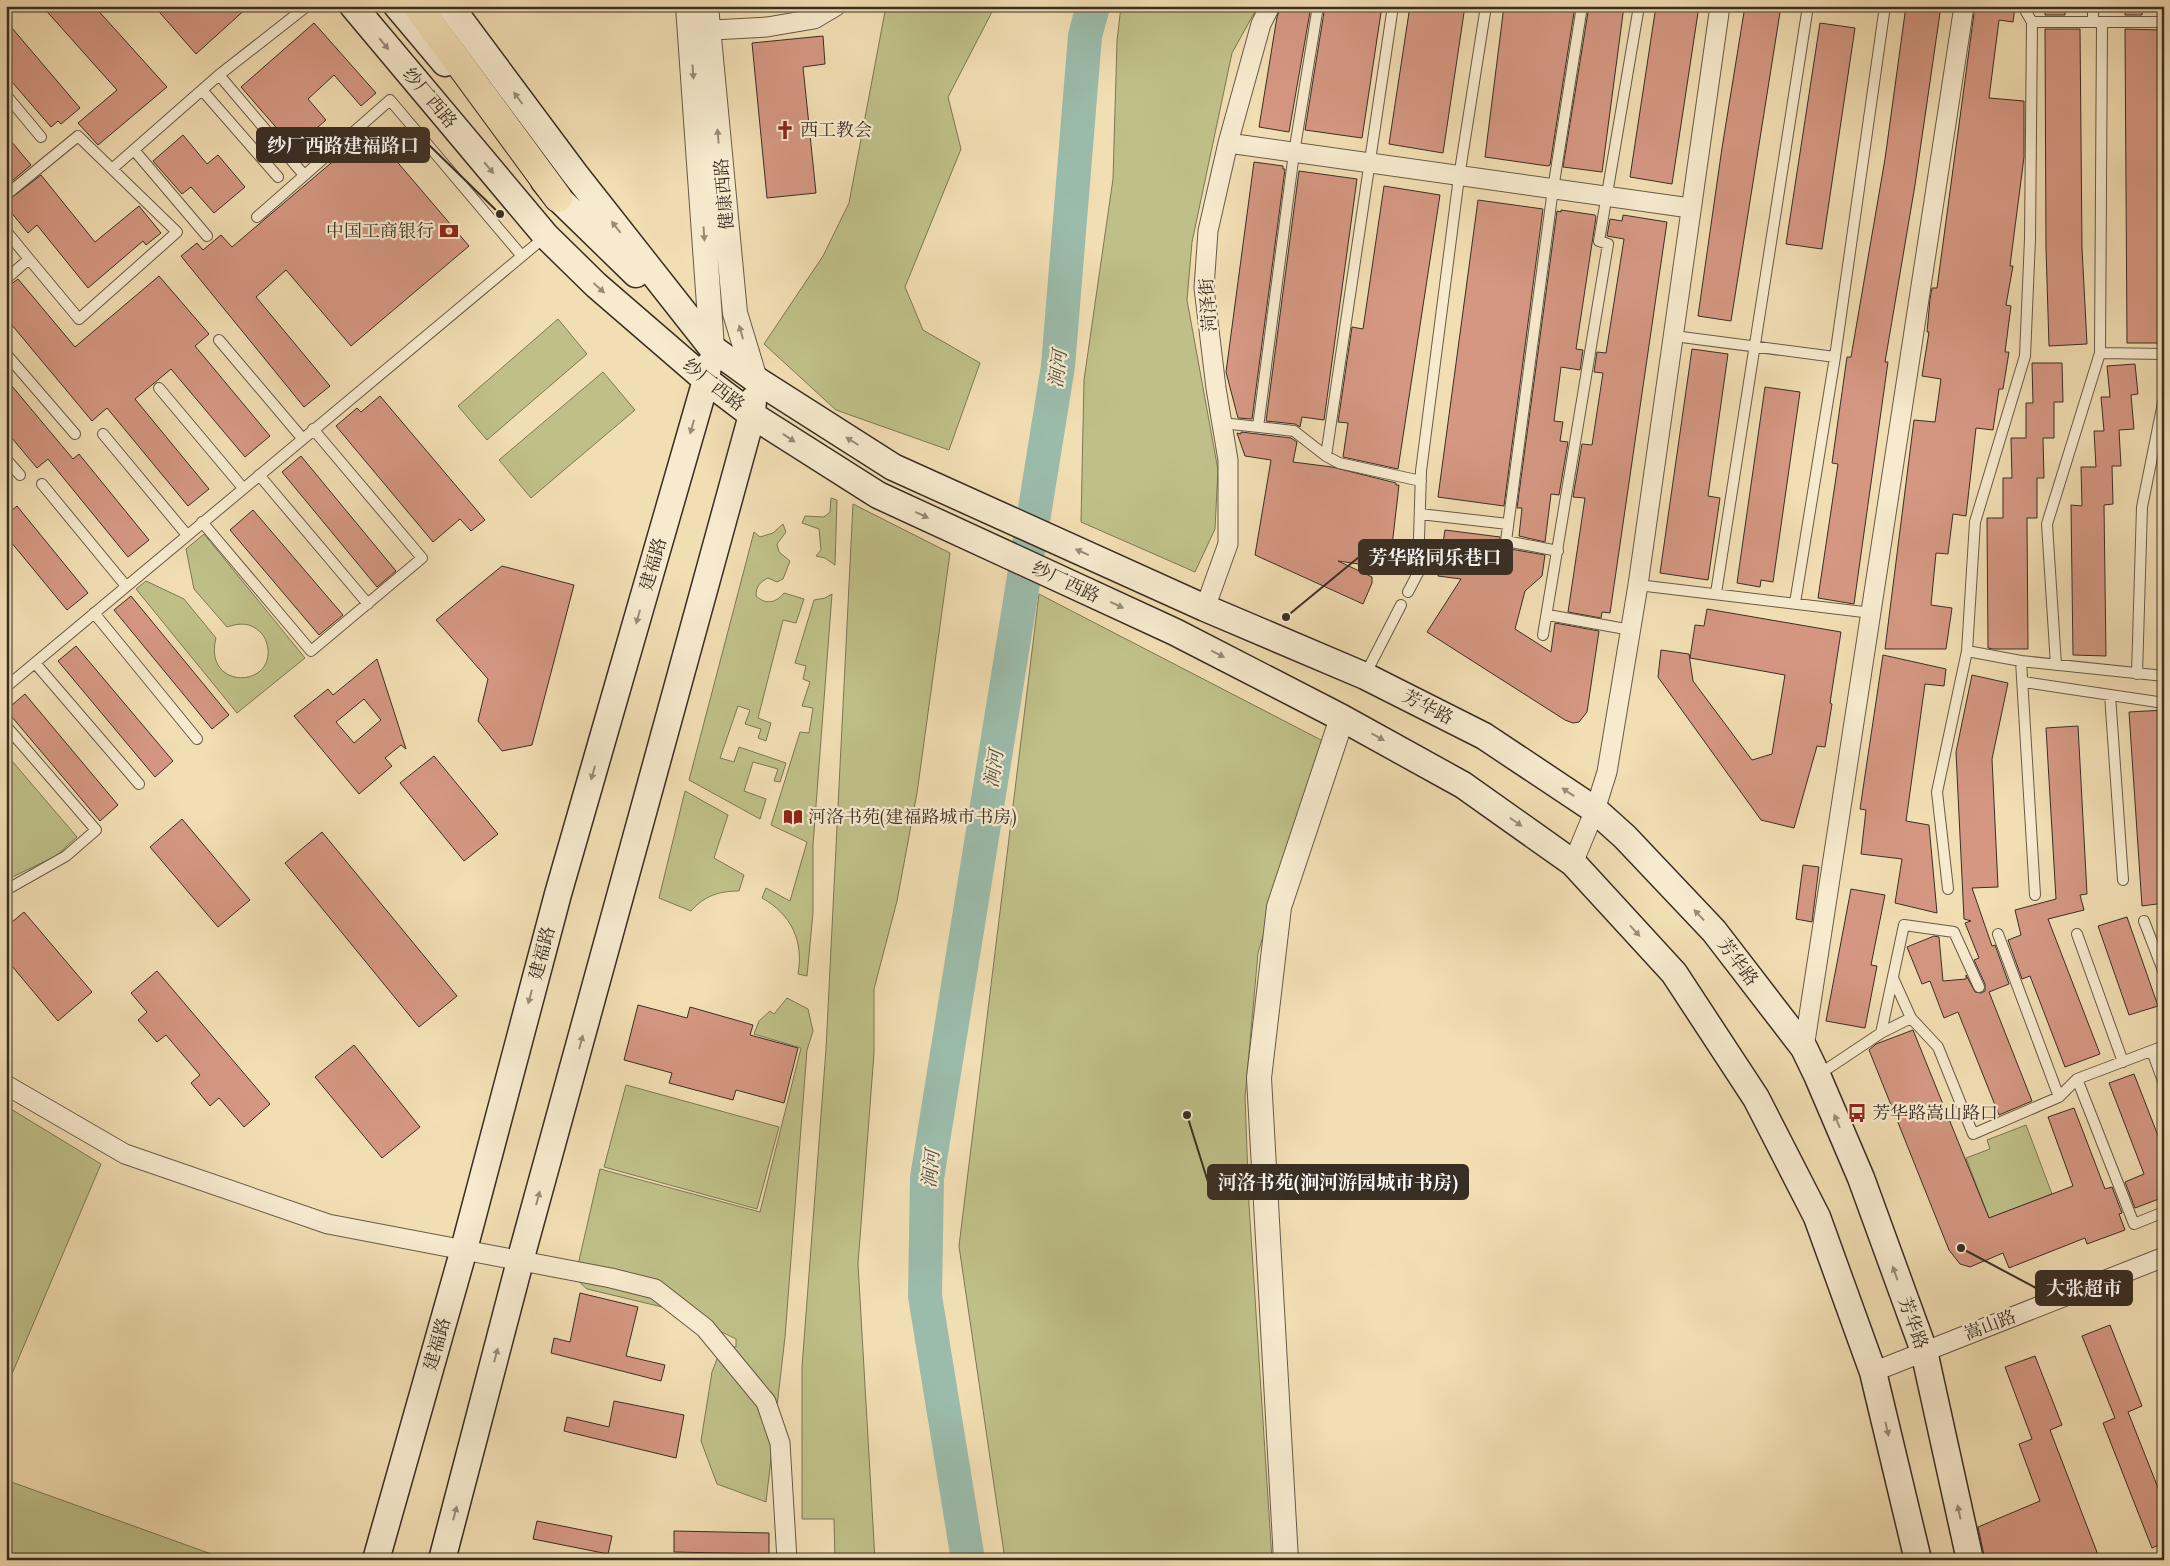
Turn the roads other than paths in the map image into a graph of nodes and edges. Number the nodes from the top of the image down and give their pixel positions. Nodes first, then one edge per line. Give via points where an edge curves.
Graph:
1 (307, 6) edge
2 (353, 6) edge
3 (397, 6) edge
4 (417, 6) edge
5 (450, 6) edge
6 (688, 6) edge
7 (706, 6) edge
8 (836, 6) edge
9 (1270, 6) edge
10 (1318, 6) edge
11 (1393, 6) edge
12 (1486, 6) edge
13 (1582, 6) edge
14 (1639, 6) edge
15 (1720, 6) edge
16 (1808, 6) edge
17 (1885, 6) edge
18 (1964, 6) edge
19 (2025, 6) edge
20 (2093, 6) edge
21 (2032, 22) junction
22 (2097, 22) junction
23 (2164, 22) edge
24 (699, 31) junction
25 (219, 75) junction
26 (202, 90) junction
27 (6, 95) edge
28 (41, 137) dead end
29 (1228, 143) junction
30 (134, 150) junction
31 (1294, 152) junction
32 (1369, 163) junction
33 (112, 169) junction
34 (304, 175) junction
35 (278, 177) dead end
36 (1459, 177) junction
37 (1553, 189) junction
38 (6, 195) edge
39 (1607, 196) junction
40 (558, 198) junction
41 (1690, 208) junction
42 (257, 217) dead end
43 (6, 231) edge
44 (207, 236) dead end
45 (546, 236) junction
46 (522, 255) junction
47 (29, 259) junction
48 (6, 279) edge
49 (1674, 336) junction
50 (219, 340) dead end
51 (1755, 345) junction
52 (712, 348) junction
53 (2100, 353) junction
54 (6, 354) edge
55 (2164, 354) edge
56 (1835, 357) junction
57 (755, 379) junction
58 (706, 380) junction
59 (159, 388) dead end
60 (2164, 398) edge
61 (752, 415) junction
62 (1222, 423) junction
63 (1258, 427) junction
64 (313, 429) junction
65 (74, 434) dead end
66 (103, 434) dead end
67 (302, 438) junction
68 (1326, 456) junction
69 (6, 459) edge
70 (259, 474) junction
71 (20, 475) dead end
72 (1421, 481) junction
73 (42, 484) dead end
74 (243, 488) junction
75 (1420, 514) junction
76 (202, 522) junction
77 (1508, 524) junction
78 (187, 535) junction
79 (1558, 551) junction
80 (1638, 585) junction
81 (126, 586) junction
82 (1408, 592) dead end
83 (1716, 593) junction
84 (1794, 603) junction
85 (368, 604) junction
86 (1198, 604) junction
87 (1401, 605) dead end
88 (94, 613) junction
89 (1872, 613) junction
90 (1548, 615) junction
91 (1631, 630) junction
92 (1543, 635) dead end
93 (1966, 651) junction
94 (2021, 661) junction
95 (35, 662) junction
96 (2056, 665) junction
97 (2137, 674) junction
98 (1365, 676) junction
99 (2164, 676) edge
100 (2024, 682) junction
101 (6, 687) edge
102 (2110, 695) junction
103 (2164, 703) edge
104 (1342, 718) junction
105 (6, 726) edge
106 (198, 739) dead end
107 (139, 784) dead end
108 (1595, 810) junction
109 (1573, 862) junction
110 (2123, 880) dead end
111 (1948, 889) dead end
112 (6, 890) edge
113 (2035, 895) dead end
114 (2144, 920) dead end
115 (1998, 934) dead end
116 (2077, 934) dead end
117 (2164, 973) edge
118 (1893, 978) junction
119 (1978, 987) dead end
120 (1910, 1018) junction
121 (1881, 1033) junction
122 (2164, 1046) edge
123 (1804, 1048) junction
124 (2152, 1051) junction
125 (2123, 1062) junction
126 (1817, 1076) junction
127 (2077, 1079) junction
128 (2164, 1084) edge
129 (6, 1085) edge
130 (2059, 1098) junction
131 (2164, 1212) edge
132 (464, 1249) junction
133 (2164, 1257) edge
134 (521, 1261) junction
135 (2164, 1270) edge
136 (1925, 1358) junction
137 (1874, 1377) junction
138 (376, 1560) edge
139 (442, 1560) edge
140 (787, 1560) edge
141 (1286, 1560) edge
142 (1918, 1560) edge
143 (1970, 1560) edge

1 - 25 lane
2 -> 45 main road, 纱厂西路
3 - 40 main road
4 - 40 highway
52 -> 5 main road, 纱厂西路 via 575,174
6 - 24 street, 健康西路
7 - 24 street, 健康西路
8 - 24 street via 814,19 767,27
9 - 29 street, 菏泽街 via 1261,24
10 - 31 lane
11 - 32 lane
12 - 36 lane
13 - 37 lane
14 - 39 lane
15 - 41 street
16 - 51 lane
17 - 56 lane
18 - 89 street
19 - 21 lane
20 - 22 lane
21 - 22 lane
21 - 93 lane via 2030,238 2025,356 1975,522
22 - 23 lane
22 - 53 lane
24 -> 52 street, 健康西路
57 -> 24 street, 健康西路 via 735,313
25 - 26 lane
25 - 34 lane
26 - 30 lane
26 - 35 lane
27 - 28 lane
29 - 31 street
29 - 62 street, 菏泽街 via 1208,231 1204,288
30 - 33 lane
30 - 44 lane
31 - 32 street
31 - 63 lane
32 - 36 street
32 - 68 lane
33 - 38 lane via 78,136
33 - 47 lane via 177,232 79,319
34 - 42 lane
34 - 46 lane via 390,100
36 - 37 street
36 - 72 lane
37 - 39 street
37 - 77 lane
39 - 41 street
39 - 79 lane via 1598,241 1608,244
40 - 52 main road
41 - 49 street
43 - 47 lane
45 - 46 lane
45 -> 58 main road, 纱厂西路 via 596,285
46 - 64 lane
47 - 48 lane
49 - 51 lane
49 - 80 street
50 - 67 lane
51 - 56 lane
51 - 83 lane
52 - 57 main road, 纱厂西路
52 - 58 main road, 建福路
53 - 55 lane
53 - 96 lane via 2047,524
54 - 65 lane
56 - 84 lane
57 - 61 main road
86 -> 57 main road, 纱厂西路 via 893,467
58 - 61 main road, 纱厂西路
58 -> 132 main road, 建福路 via 558,894
59 - 74 lane
60 - 97 lane via 2142,507
61 -> 104 main road, 纱厂西路 via 878,495 1175,632
134 -> 61 main road
62 - 63 lane
62 - 86 street, 菏泽街 via 1228,460 1228,544
63 - 68 lane via 1294,431
64 - 67 lane
64 - 85 lane via 422,558
66 - 78 lane
67 - 70 lane
68 - 72 lane via 1339,463
69 - 71 lane
70 - 74 lane
70 - 85 lane
72 - 75 lane
73 - 81 lane
74 - 76 lane
75 - 77 lane
75 - 82 lane via 1418,573
76 - 78 lane
76 - 85 lane via 311,651
77 - 79 lane via 1506,541
78 - 81 lane
79 - 90 lane
80 - 83 lane
80 - 91 street
81 - 88 lane
83 - 84 lane
84 - 89 lane
86 - 98 main road, 芳华路
87 - 98 lane
88 - 95 lane
88 - 106 lane
89 - 123 street
90 - 91 lane
90 - 92 lane
91 - 108 street via 1607,772
93 - 94 lane
93 - 111 lane via 1936,792
94 - 96 lane
94 - 100 lane
95 - 101 lane
95 - 107 lane
96 - 97 lane
97 - 99 lane
108 -> 98 main road, 芳华路 via 1484,736
100 - 102 lane
100 - 113 lane
102 - 103 lane
102 - 110 lane
104 -> 109 main road via 1463,785
104 - 141 street via 1280,907 1259,1078
105 - 112 lane via 96,830 66,856
108 - 109 street
123 -> 108 main road, 芳华路 via 1714,931 1625,836
109 -> 137 main road via 1674,973 1756,1098 1816,1217
114 - 117 lane
115 - 130 lane
116 - 125 lane
118 - 119 lane via 1904,925 1954,932
118 - 120 lane
118 - 121 lane
120 - 121 lane
120 - 130 lane via 1938,1047 1973,1134
121 - 126 lane
122 - 124 lane
123 - 126 main road, 芳华路
124 - 125 lane
124 - 128 lane
125 - 127 lane
136 -> 126 main road, 芳华路 via 1861,1178
127 - 130 lane
127 - 131 lane via 2134,1224
129 - 132 street via 125,1154 328,1224
132 - 134 street
132 - 138 main road, 建福路
133 - 136 street, 嵩山路
139 -> 134 main road
134 - 140 street via 655,1289 704,1328 766,1402 780,1443
135 - 136 street, 嵩山路
136 - 137 street, 嵩山路
143 -> 136 main road, 芳华路
137 -> 142 main road

